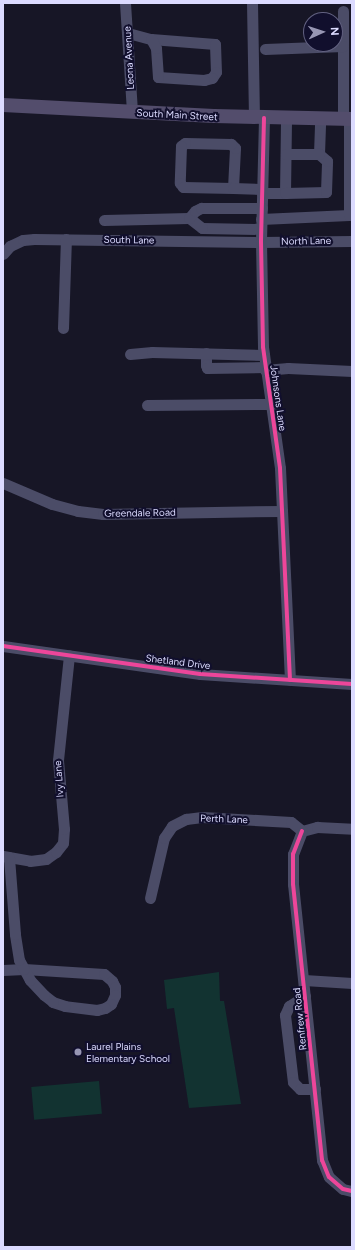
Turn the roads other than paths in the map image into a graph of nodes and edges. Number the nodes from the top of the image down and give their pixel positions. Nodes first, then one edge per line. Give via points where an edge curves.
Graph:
1 (123, 3) edge
2 (252, 3) edge
3 (128, 33) junction
4 (151, 39) junction
5 (343, 46) edge
6 (303, 48) edge
7 (265, 49) dead end
8 (3, 105) edge
9 (132, 112) junction
10 (259, 118) junction
11 (286, 118) junction
12 (320, 119) junction
13 (348, 119) edge
14 (286, 154) junction
15 (319, 154) junction
16 (233, 188) junction
17 (262, 191) junction
18 (285, 193) junction
19 (189, 218) junction
20 (261, 218) junction
21 (104, 220) dead end
22 (66, 240) junction
23 (352, 241) edge
24 (261, 242) junction
25 (3, 254) edge
26 (63, 328) dead end
27 (206, 353) junction
28 (130, 354) dead end
29 (264, 355) junction
30 (265, 369) junction
31 (352, 371) edge
32 (270, 404) junction
33 (147, 405) dead end
34 (3, 484) edge
35 (282, 511) junction
36 (3, 646) edge
37 (69, 656) junction
38 (290, 680) junction
39 (352, 684) edge
40 (352, 829) edge
41 (302, 831) junction
42 (6, 857) edge
43 (150, 898) dead end
44 (22, 964) junction
45 (3, 970) edge
46 (304, 980) junction
47 (352, 983) edge
48 (306, 996) junction
49 (315, 1089) junction
50 (352, 1191) edge

1 - 3 street, Leona Avenue
2 - 10 street, Johnsons Lane
3 - 4 street
3 - 9 street, Leona Avenue
4 - 4 street via 156,48 158,77 204,80 212,78 216,72 215,44
5 - 13 street
6 - 7 street
8 - 9 main road, South Main Street
9 - 10 main road, South Main Street
10 - 11 main road, South Main Street
10 - 17 street, Johnsons Lane
11 - 12 main road, South Main Street
11 - 14 street
12 - 13 main road, South Main Street
12 - 15 street
13 - 20 street via 348,215
14 - 15 street
14 - 18 street
15 - 18 street via 327,161 326,192
16 - 16 street via 183,187 180,184 181,146 185,143 231,144 235,148
16 - 17 street
17 - 18 street
17 - 20 street, Johnsons Lane
19 - 20 street via 202,228
19 - 20 street via 201,208
19 - 21 street
20 - 24 street, Johnsons Lane
22 - 24 street, South Lane
22 - 25 street, South Lane via 23,240 10,246
22 - 26 street
23 - 24 street, North Lane
24 - 29 street, Johnsons Lane
27 - 28 street
27 - 29 street
27 - 30 street via 208,368
29 - 30 street, Johnsons Lane
30 - 31 street
30 - 32 street, Johnsons Lane
32 - 33 street
32 - 35 street, Johnsons Lane via 280,468
34 - 35 street, Greendale Road via 52,504 103,514
35 - 38 street, Johnsons Lane
36 - 37 street, Shetland Drive
37 - 38 street, Shetland Drive via 200,674
37 - 42 street, Ivy Lane via 58,760 63,843 46,859 30,861
38 - 39 street, Shetland Drive
40 - 41 street via 317,826
41 - 43 street, Perth Lane via 291,822 202,817 186,819 172,826 164,838
41 - 46 street, Renfrew Road via 293,854 293,884
42 - 44 street via 11,905
44 - 44 street via 30,980 53,1002 97,1010 111,1004 115,995 112,981 104,974
44 - 45 street
46 - 47 street
46 - 48 street, Renfrew Road
48 - 49 street, Renfrew Road
48 - 49 street via 290,1006 285,1015 293,1082 300,1089
49 - 50 street, Renfrew Road via 322,1160 329,1178 343,1189

